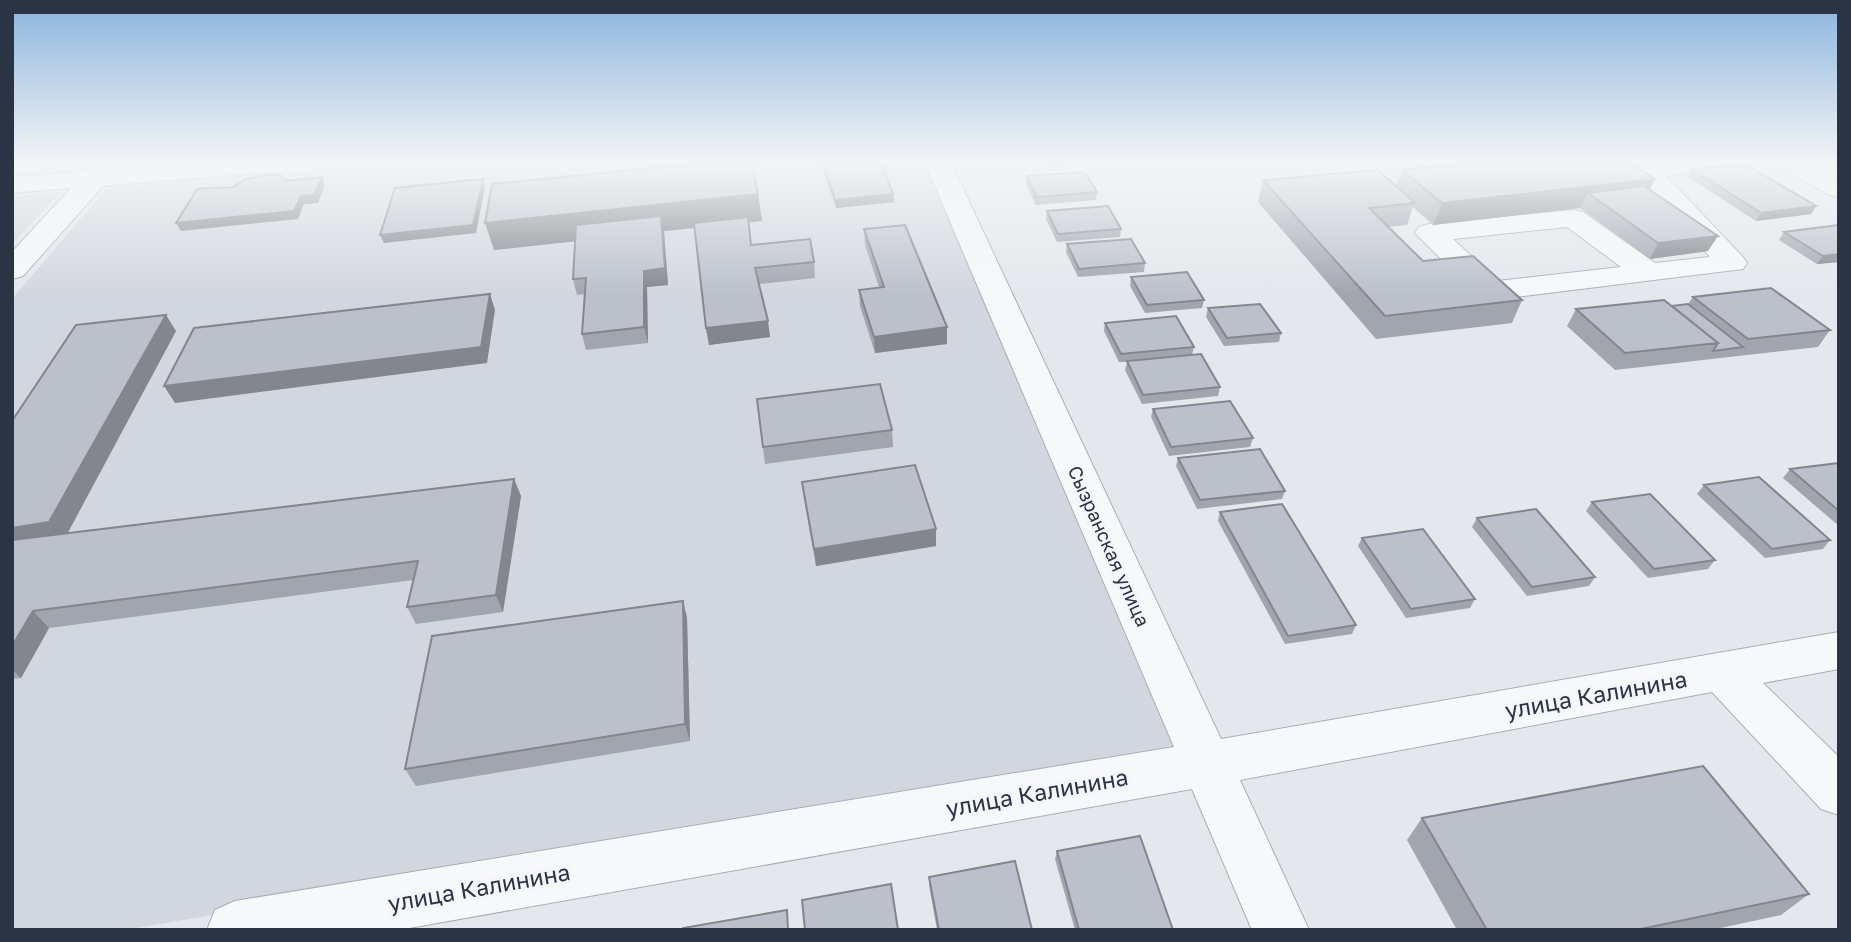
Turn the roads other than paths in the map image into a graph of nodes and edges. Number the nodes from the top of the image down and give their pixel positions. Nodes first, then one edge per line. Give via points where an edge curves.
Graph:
1 (69, 207) edge
2 (958, 207) edge
3 (1680, 207) edge
4 (12, 270) edge
5 (1648, 272) junction
6 (1839, 650) edge
7 (1723, 673) junction
8 (1206, 764) junction
9 (1839, 792) edge
10 (235, 930) edge
11 (1281, 930) edge

1 - 4 street
2 - 8 street, Сызранская улица
3 - 5 street via 1732,263
5 - 5 street via 1491,291 1429,233 1573,218
6 - 7 street, улица Калинина
7 - 8 street, улица Калинина
7 - 9 street
8 - 10 street, улица Калинина
8 - 11 street, Сызранская улица

